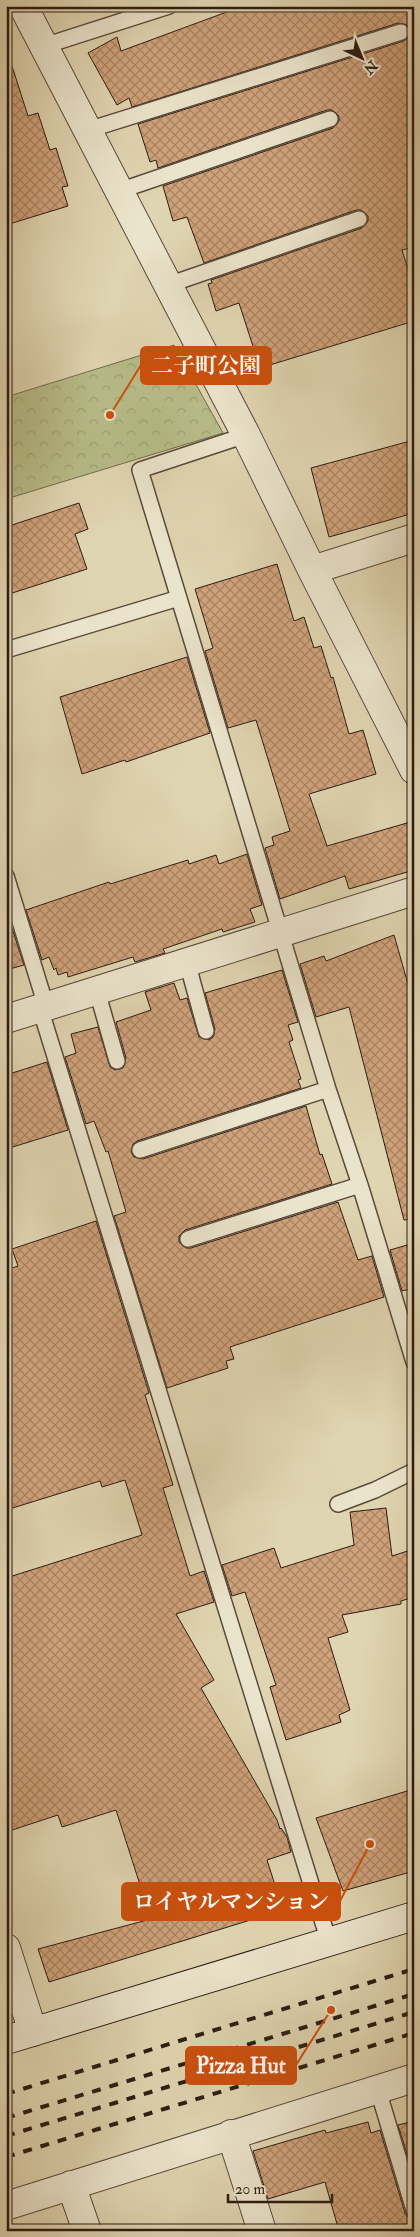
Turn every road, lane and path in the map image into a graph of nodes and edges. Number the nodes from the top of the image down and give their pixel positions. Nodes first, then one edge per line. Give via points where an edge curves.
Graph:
1 (23, 6) edge
2 (169, 6) edge
3 (401, 32) dead end
4 (44, 46) junction
5 (330, 119) dead end
6 (88, 130) junction
7 (119, 191) junction
8 (359, 219) dead end
9 (168, 285) junction
10 (246, 436) junction
11 (414, 538) edge
12 (312, 570) junction
13 (179, 598) junction
14 (6, 650) edge
15 (414, 770) edge
16 (6, 876) edge
17 (414, 891) edge
18 (281, 934) junction
19 (187, 962) junction
20 (97, 990) junction
21 (43, 1007) junction
22 (6, 1018) edge
23 (206, 1030) dead end
24 (117, 1060) dead end
25 (328, 1089) junction
26 (140, 1150) dead end
27 (360, 1185) junction
28 (188, 1239) dead end
29 (414, 1362) edge
30 (414, 1471) edge
31 (338, 1504) dead end
32 (414, 1916) edge
33 (329, 1942) junction
34 (6, 1948) edge
35 (33, 2032) junction
36 (6, 2040) edge
37 (414, 2078) edge
38 (378, 2090) junction
39 (231, 2134) junction
40 (71, 2185) junction
41 (6, 2206) edge
42 (414, 2210) edge
43 (87, 2231) edge
44 (262, 2231) edge

1 - 4 street
2 - 4 lane
3 - 6 lane
4 - 6 street
5 - 7 lane
6 - 7 street
7 - 9 street
8 - 9 lane
9 - 10 street
10 - 12 street
10 - 13 lane via 140,470
11 - 12 street
12 - 15 street
13 - 14 lane
13 - 18 lane
16 - 21 lane
17 - 18 street
18 - 19 street
18 - 25 lane
19 - 20 street
19 - 23 lane
20 - 21 street
20 - 24 lane
21 - 22 street
21 - 33 lane
25 - 26 lane
25 - 27 lane
27 - 28 lane
27 - 29 lane
30 - 31 lane
32 - 33 street
33 - 35 street
34 - 35 street
35 - 36 street
37 - 38 street
38 - 39 street
38 - 42 lane
39 - 40 street
39 - 44 street
40 - 41 street
40 - 43 street

